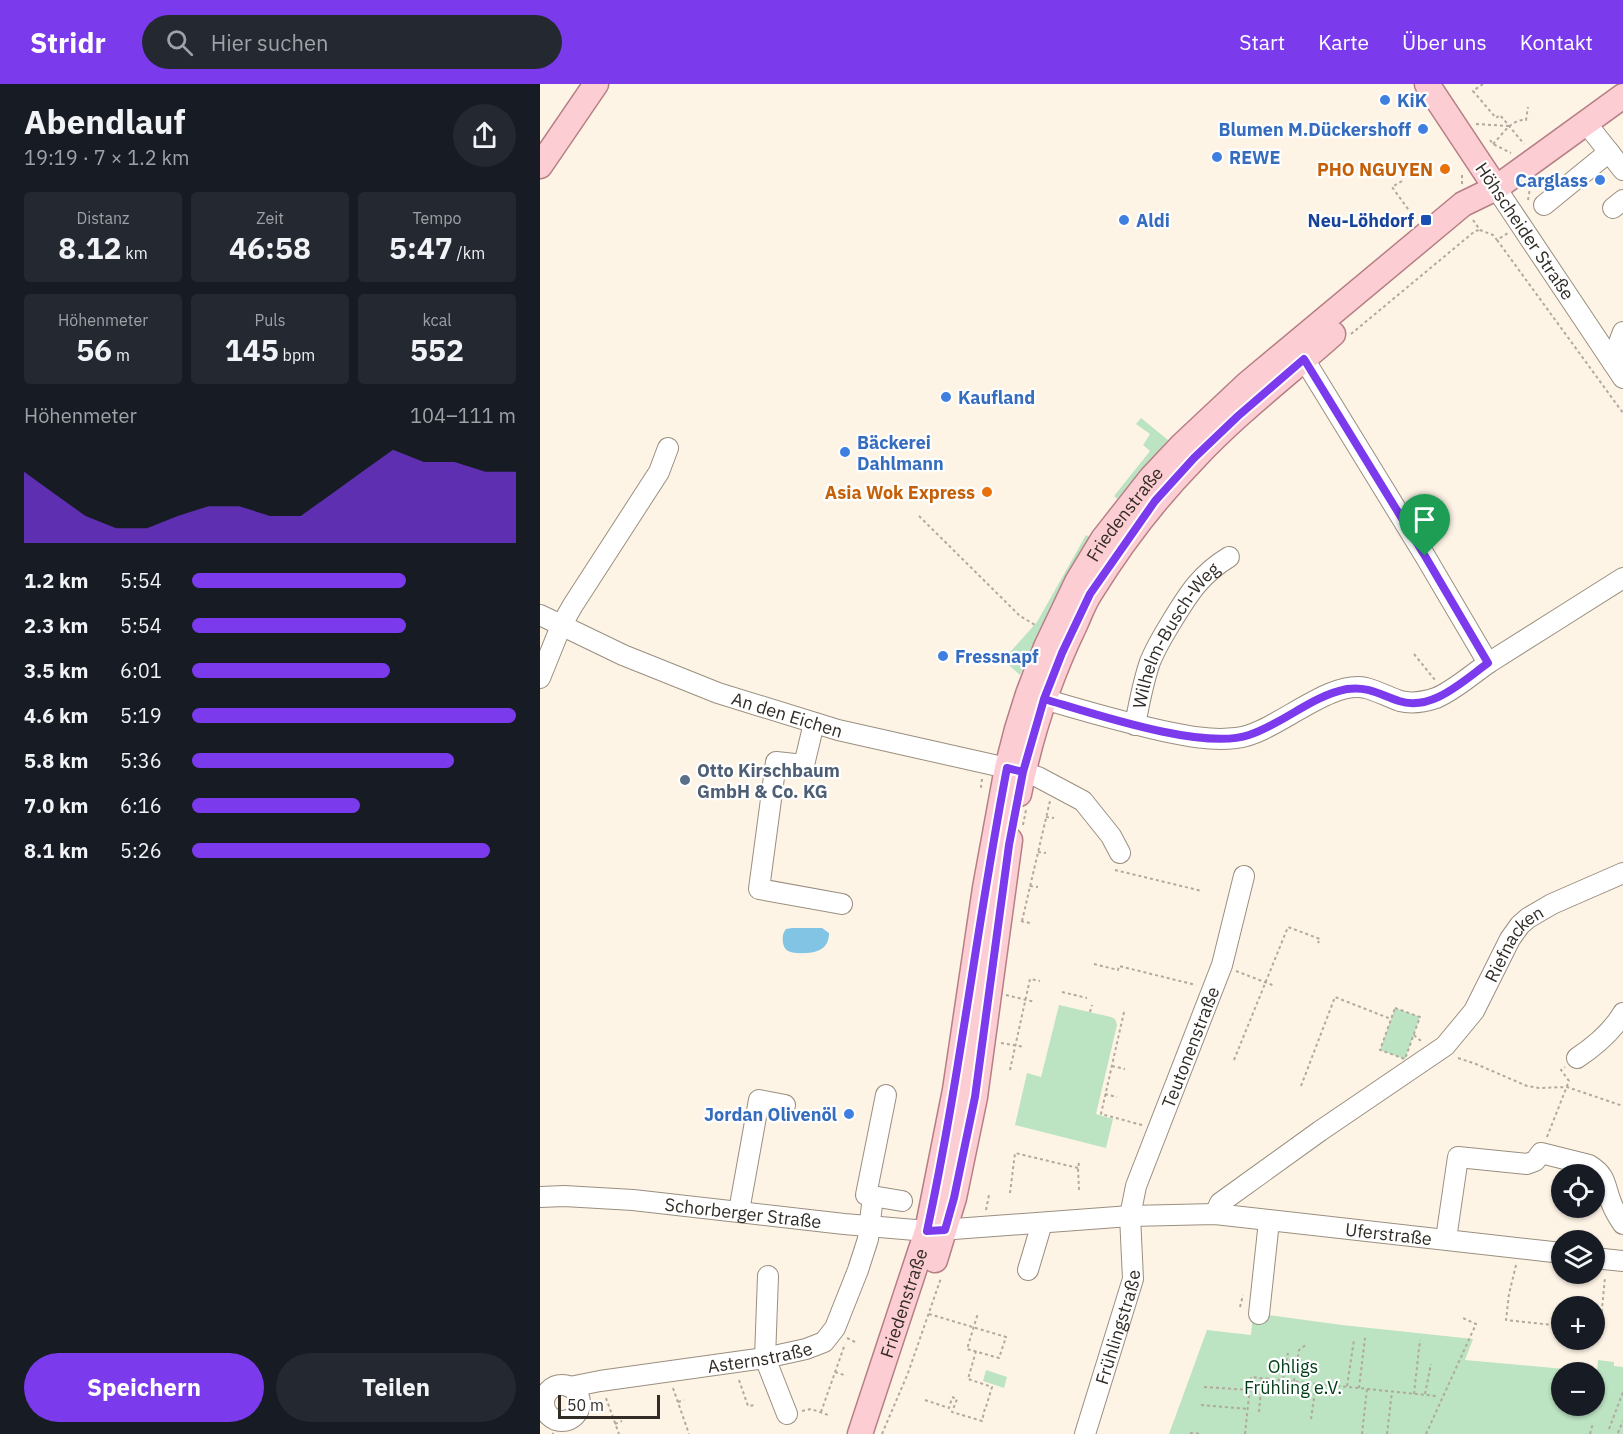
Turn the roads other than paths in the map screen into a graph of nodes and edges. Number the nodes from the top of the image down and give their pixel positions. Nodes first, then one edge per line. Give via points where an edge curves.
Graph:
1 (596, 84) edge
2 (1427, 84) edge
3 (1623, 96) edge
4 (1586, 123) junction
5 (1609, 152) junction
6 (540, 166) edge
7 (1623, 170) edge
8 (1496, 188) junction
9 (1544, 205) dead end
10 (1623, 332) edge
11 (1304, 359) junction
12 (1618, 370) edge
13 (668, 448) dead end
14 (1229, 557) dead end
15 (1623, 578) edge
16 (540, 615) edge
17 (561, 626) junction
18 (1488, 663) junction
19 (540, 678) edge
20 (1044, 699) junction
21 (814, 723) junction
22 (1134, 725) junction
23 (1015, 770) junction
24 (1118, 862) road end
25 (1623, 873) edge
26 (1244, 876) dead end
27 (842, 904) dead end
28 (1623, 1013) edge
29 (1577, 1058) road end
30 (886, 1095) dead end
31 (785, 1105) dead end
32 (873, 1196) junction
33 (540, 1197) edge
34 (902, 1201) dead end
35 (739, 1211) junction
36 (1215, 1214) junction
37 (1130, 1216) junction
38 (1269, 1221) junction
39 (1042, 1223) junction
40 (1623, 1224) edge
41 (869, 1226) junction
42 (936, 1231) junction
43 (1446, 1239) junction
44 (1551, 1252) edge
45 (1028, 1270) dead end
46 (768, 1276) dead end
47 (1259, 1314) dead end
48 (765, 1358) junction
49 (570, 1387) dead end
50 (787, 1414) dead end
51 (860, 1434) edge
52 (876, 1434) edge
53 (1085, 1434) edge

1 - 6 main road
2 - 8 main road, Höhscheider Straße
3 - 4 main road, Friedenstraße
4 - 5 street
4 - 8 main road, Friedenstraße
5 - 7 street
5 - 9 street
8 - 11 main road, Friedenstraße via 1470,216
8 - 12 street, Höhscheider Straße
8 - 23 main road, Friedenstraße via 1463,204 1247,384 1151,478 1103,539 1046,647 1017,729
10 - 12 street via 1615,353
11 - 18 street
11 - 20 main road, Friedenstraße via 1194,458 1149,509 1090,594
13 - 17 street via 660,472
14 - 22 street, Wilhelm-Busch-Weg via 1191,590 1159,642
15 - 18 street
16 - 17 street, An den Eichen
17 - 19 street
17 - 21 street, An den Eichen via 718,693
18 - 22 street via 1430,700 1406,703 1365,688 1339,691 1238,738 1213,739
20 - 22 street
20 - 23 main road, Friedenstraße
21 - 23 street, An den Eichen
21 - 27 street via 804,765 776,762 759,889
23 - 24 street, An den Eichen via 1054,784 1083,801 1111,836
23 - 42 main road, Friedenstraße via 985,888
25 - 36 street, Riefnacken via 1552,904 1520,924 1474,1011 1445,1046 1220,1203
26 - 37 street, Teutonenstraße via 1222,965 1136,1186
28 - 29 street via 1608,1034
30 - 32 street, Asternstraße via 867,1195
31 - 35 street via 759,1100
32 - 34 street
32 - 41 street, Asternstraße
33 - 35 street, Schorberger Straße via 633,1200
35 - 41 street, Schorberger Straße
36 - 37 street, Uferstraße
36 - 38 street, Uferstraße
37 - 39 street, Uferstraße
37 - 53 street, Frühlingstraße via 1133,1279
38 - 43 street, Uferstraße
38 - 47 street
39 - 42 street, Uferstraße
39 - 45 street
40 - 43 street via 1611,1203 1605,1180 1589,1165 1541,1153 1527,1164 1458,1157
41 - 42 street, Schorberger Straße
41 - 48 street, Asternstraße via 858,1270 832,1334 816,1346
42 - 51 main road, Friedenstraße
42 - 52 main road, Friedenstraße
43 - 44 street, Uferstraße
46 - 48 street
48 - 49 street, Asternstraße
48 - 50 street

